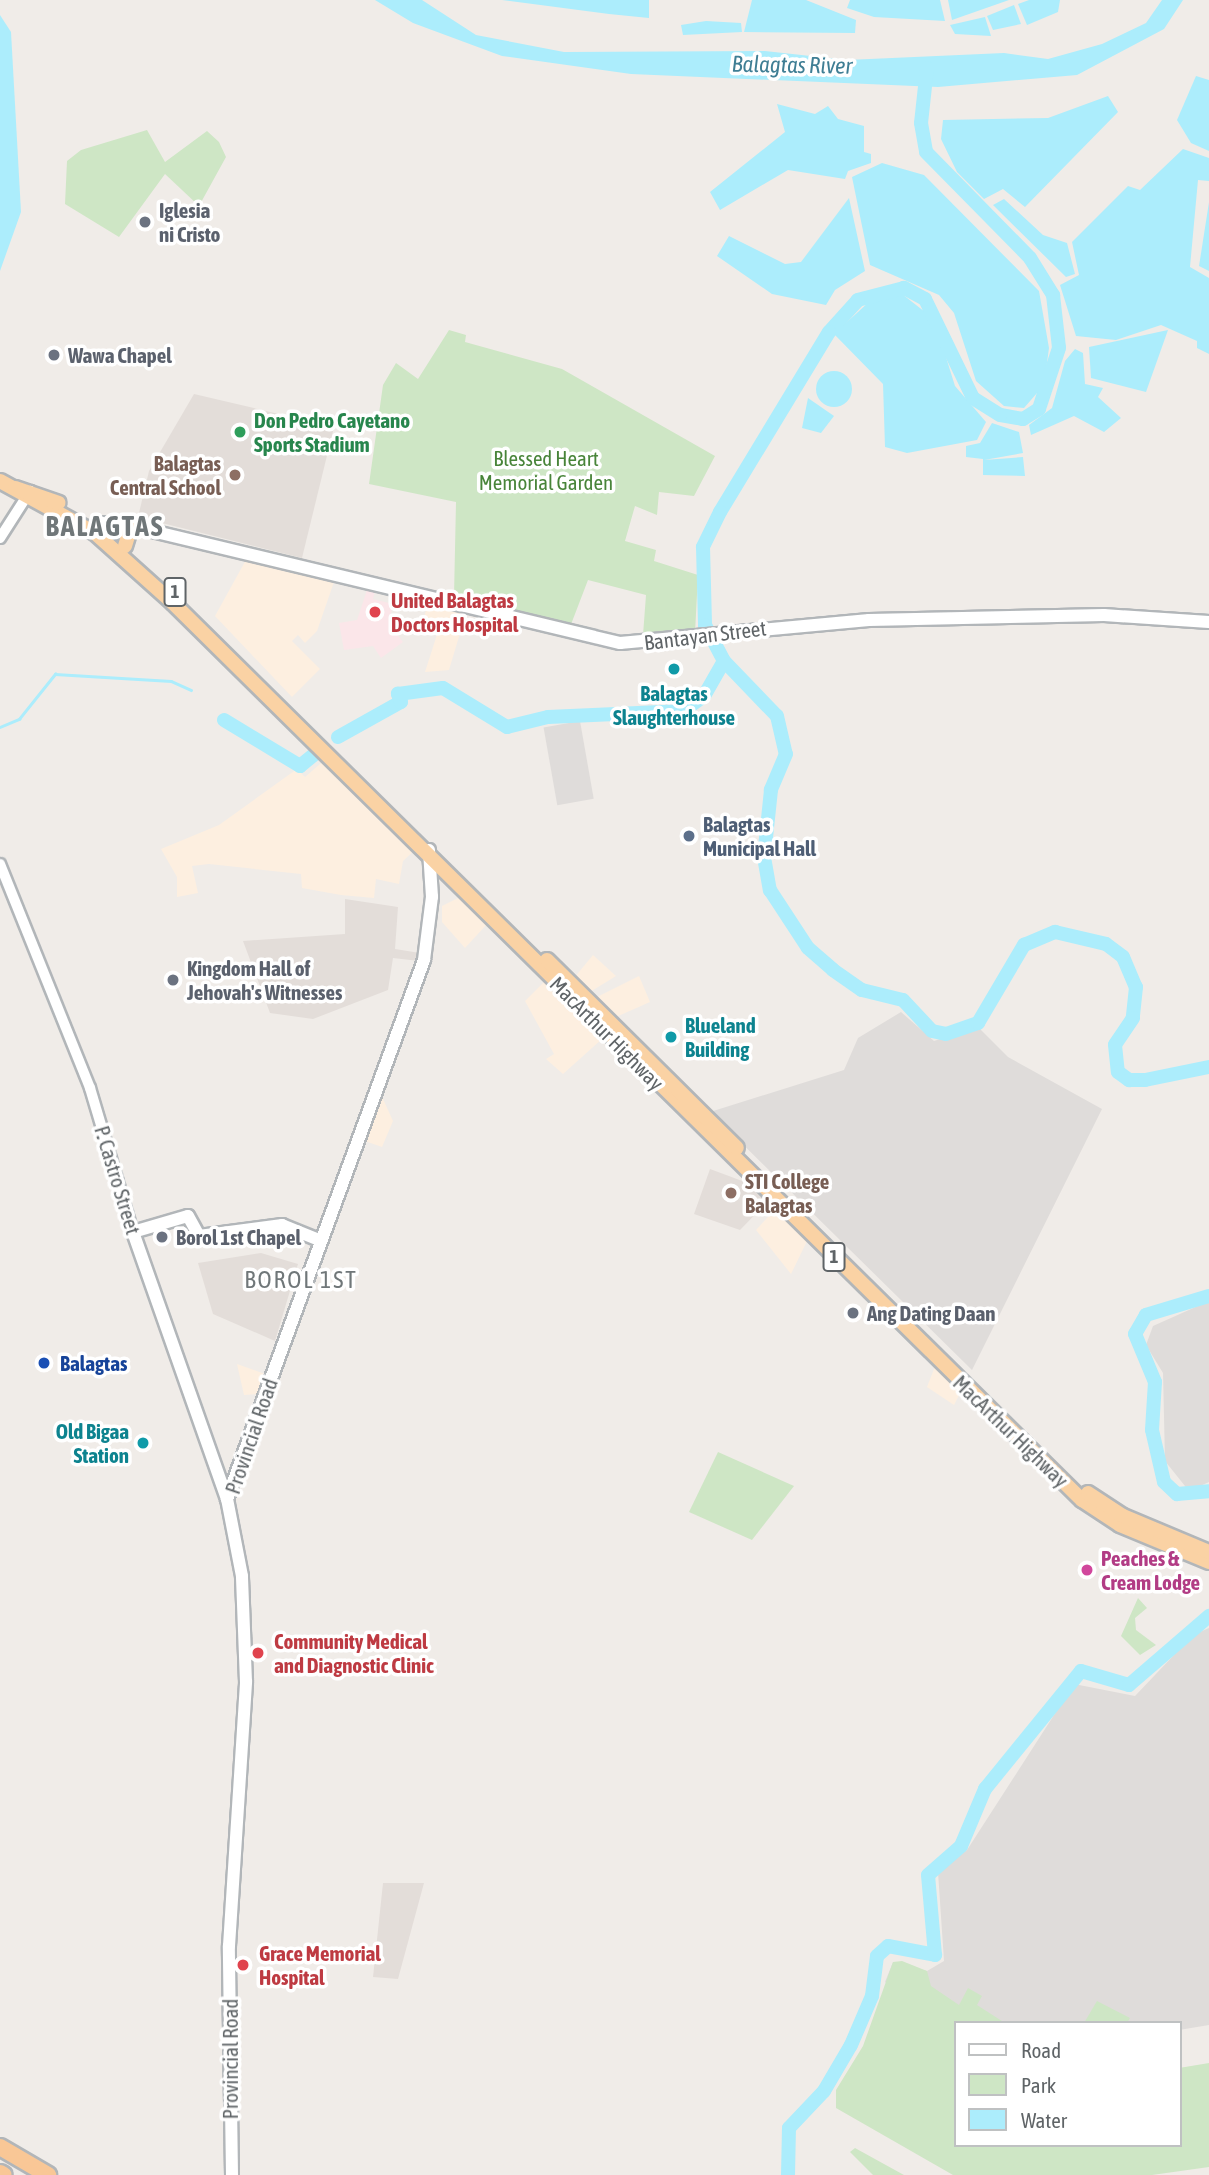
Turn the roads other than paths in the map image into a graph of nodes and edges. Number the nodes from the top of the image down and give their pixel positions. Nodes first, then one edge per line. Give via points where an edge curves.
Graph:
1 (0, 481) edge
2 (29, 494) junction
3 (131, 526) junction
4 (97, 528) junction
5 (0, 538) edge
6 (125, 546) junction
7 (1209, 622) edge
8 (321, 746) junction
9 (427, 852) junction
10 (0, 864) edge
11 (134, 1232) junction
12 (319, 1240) junction
13 (226, 1499) junction
14 (1209, 1552) edge
15 (1209, 1562) edge
16 (0, 2147) edge
17 (48, 2175) edge
18 (232, 2175) edge

1 - 2 highway, MacArthur Highway / 1
2 - 4 highway, MacArthur Highway / 1
2 - 5 street
3 - 4 main road, Bantayan Street
3 - 6 highway
3 - 7 main road, Bantayan Street via 341,571 578,637 645,644 869,620 1104,615
4 - 6 highway, MacArthur Highway / 1
4 - 8 highway, MacArthur Highway / 1
6 - 8 highway, MacArthur Highway / 1
8 - 9 highway, MacArthur Highway / 1
9 - 12 main road, Provincial Road via 432,898 424,960
9 - 14 highway, MacArthur Highway / 1 via 1090,1494
9 - 15 highway, MacArthur Highway / 1 via 1082,1500 1120,1525
10 - 11 street, P. Castro Street via 90,1088
11 - 12 main road via 188,1216 199,1236 282,1225
11 - 13 main road, P. Castro Street
12 - 13 main road, Provincial Road
13 - 18 main road, Provincial Road via 242,1576 246,1682 229,1946
16 - 17 highway

